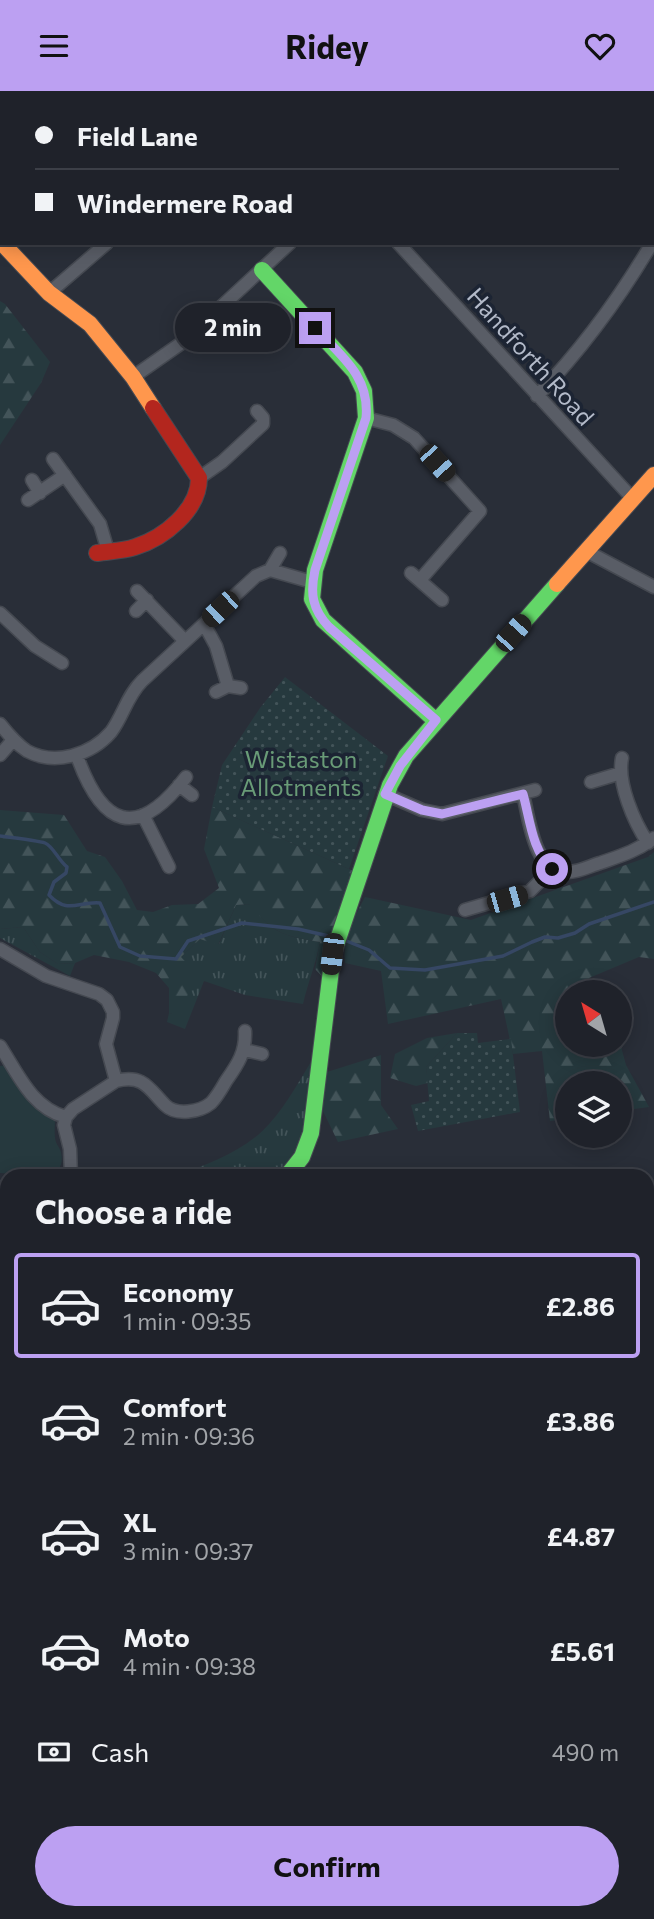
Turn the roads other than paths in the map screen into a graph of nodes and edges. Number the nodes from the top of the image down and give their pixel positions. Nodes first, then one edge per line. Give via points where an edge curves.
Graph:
1 (3, 245) edge
2 (105, 245) edge
3 (288, 245) edge
4 (400, 245) edge
5 (651, 245) edge
6 (262, 270) junction
7 (49, 293) junction
8 (134, 377) junction
9 (537, 396) junction
10 (257, 411) dead end
11 (366, 418) junction
12 (53, 459) dead end
13 (65, 475) junction
14 (654, 475) edge
15 (199, 478) junction
16 (32, 480) dead end
17 (40, 493) junction
18 (633, 499) junction
19 (28, 500) dead end
20 (586, 551) junction
21 (102, 552) joint
22 (280, 553) dead end
23 (270, 570) junction
24 (312, 582) junction
25 (654, 587) edge
26 (137, 591) dead end
27 (147, 600) junction
28 (442, 600) dead end
29 (136, 611) dead end
30 (0, 613) edge
31 (204, 624) junction
32 (185, 641) junction
33 (62, 663) dead end
34 (229, 689) dead end
35 (436, 720) junction
36 (0, 724) edge
37 (13, 740) junction
38 (0, 755) edge
39 (77, 755) junction
40 (622, 758) dead end
41 (621, 773) junction
42 (591, 782) dead end
43 (385, 794) junction
44 (192, 795) dead end
45 (143, 815) junction
46 (651, 840) edge
47 (160, 850) junction
48 (147, 857) dead end
49 (169, 867) dead end
50 (552, 869) junction
51 (471, 903) dead end
52 (0, 949) edge
53 (245, 1031) dead end
54 (0, 1046) edge
55 (244, 1050) junction
56 (262, 1054) dead end
57 (4, 1060) edge
58 (116, 1081) junction
59 (66, 1117) junction
60 (71, 1169) edge
61 (293, 1169) edge

1 - 7 street
2 - 7 street
3 - 6 street
4 - 9 street, Handforth Road
5 - 9 street via 603,319
6 - 8 street via 183,342
6 - 11 street via 359,377 366,397
7 - 8 street via 90,324
8 - 15 street
9 - 18 street, Handforth Road
10 - 15 street via 263,423
11 - 24 street
11 - 28 street via 393,425 414,438 480,511 416,576
12 - 13 street
13 - 17 street
13 - 21 street via 100,523
14 - 18 street
15 - 21 street via 194,503 163,532 136,547
16 - 17 street
17 - 19 street
18 - 20 street
20 - 25 street
20 - 35 street
22 - 23 street
23 - 24 street
23 - 31 street via 256,576
24 - 35 street via 312,599 323,620
26 - 27 street
27 - 29 street
27 - 32 street
30 - 33 street
31 - 32 street
31 - 34 street
32 - 39 street via 135,688 103,740
35 - 43 street via 400,766
36 - 37 street
37 - 38 street
37 - 39 street via 36,755
39 - 45 street via 88,785 110,813 122,818
40 - 41 street
41 - 42 street
41 - 46 street via 635,821
43 - 50 street via 442,814 529,792 537,848
43 - 61 street via 332,954 311,1133
44 - 45 street via 183,781
45 - 47 street
46 - 50 street via 631,853 577,871
47 - 48 street
47 - 49 street
50 - 51 street via 530,891
52 - 58 street via 46,976 107,1000 113,1012 106,1044
53 - 55 street
54 - 57 street
55 - 56 street
55 - 58 street via 210,1104 184,1112 173,1111 139,1081
57 - 59 street via 36,1101
58 - 59 street
59 - 60 street

